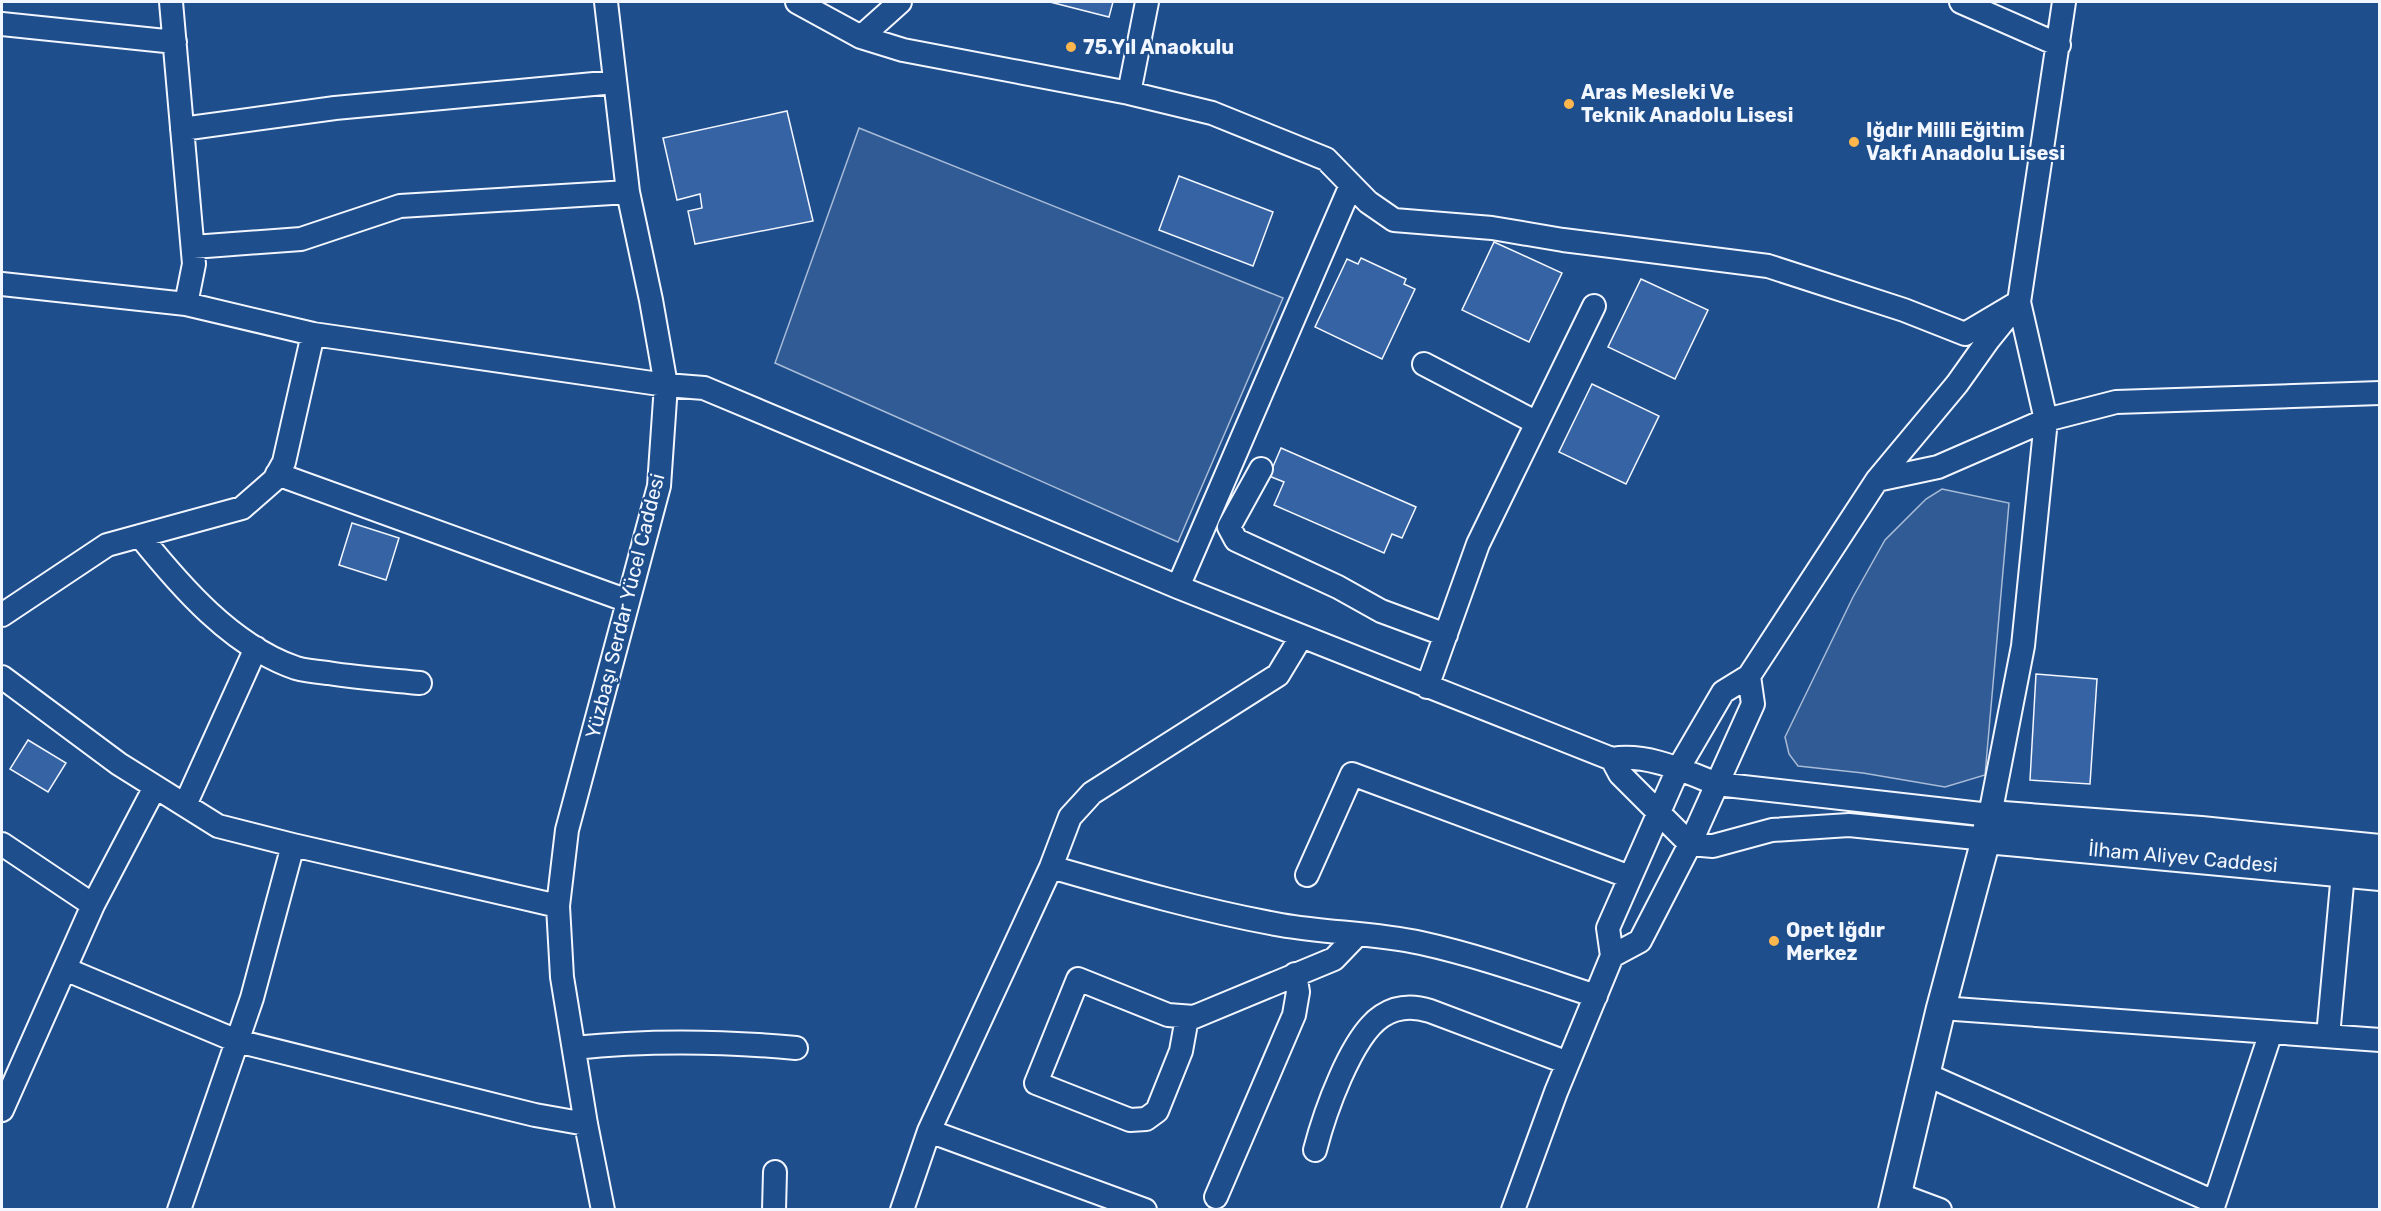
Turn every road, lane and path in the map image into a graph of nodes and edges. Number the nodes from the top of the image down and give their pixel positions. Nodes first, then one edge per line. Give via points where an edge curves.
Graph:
1 (171, 2) edge
2 (606, 2) edge
3 (797, 2) edge
4 (900, 2) edge
5 (1147, 2) edge
6 (1961, 2) edge
7 (2064, 2) edge
8 (2, 24) edge
9 (861, 37) junction
10 (175, 42) junction
11 (2059, 45) junction
12 (615, 82) junction
13 (1129, 93) junction
14 (182, 129) junction
15 (1351, 184) junction
16 (628, 192) junction
17 (193, 247) junction
18 (2, 284) edge
19 (2019, 302) junction
20 (186, 304) junction
21 (1594, 306) dead end
22 (313, 334) junction
23 (1424, 363) dead end
24 (666, 385) junction
25 (2379, 393) edge
26 (2046, 420) junction
27 (1537, 423) junction
28 (1261, 469) dead end
29 (277, 474) junction
30 (1877, 480) junction
31 (140, 536) junction
32 (1178, 587) junction
33 (628, 601) junction
34 (2, 612) edge
35 (1446, 635) junction
36 (1302, 637) junction
37 (256, 648) junction
38 (1749, 676) junction
39 (2, 677) edge
40 (420, 683) dead end
41 (1427, 687) junction
42 (1612, 759) junction
43 (1678, 769) junction
44 (1717, 784) junction
45 (155, 787) junction
46 (185, 805) junction
47 (1658, 814) junction
48 (1988, 827) junction
49 (2, 844) edge
50 (1690, 844) junction
51 (293, 845) junction
52 (2379, 849) edge
53 (1051, 867) junction
54 (2343, 873) junction
55 (1307, 875) dead end
56 (2379, 876) edge
57 (1630, 877) junction
58 (93, 905) junction
59 (558, 906) junction
60 (1358, 934) junction
61 (1612, 956) junction
62 (65, 969) junction
63 (1295, 974) junction
64 (1596, 996) junction
65 (1941, 1008) junction
66 (1187, 1018) junction
67 (2271, 1032) junction
68 (2328, 1036) junction
69 (2379, 1040) edge
70 (237, 1041) junction
71 (574, 1048) junction
72 (796, 1048) dead end
73 (1568, 1063) junction
74 (1925, 1074) junction
75 (2, 1110) edge
76 (586, 1124) junction
77 (929, 1131) junction
78 (1315, 1150) dead end
79 (775, 1172) dead end
80 (1216, 1197) dead end
81 (1895, 1202) edge
82 (2213, 1206) edge
83 (179, 1209) edge
84 (603, 1209) edge
85 (774, 1209) edge
86 (902, 1209) edge
87 (1145, 1209) edge
88 (1513, 1209) edge
89 (1940, 1209) edge

1 - 10 street
2 - 12 street, Yüzbaşı Serdar Yücel Caddesi
3 - 9 street
4 - 9 street
5 - 13 street
6 - 11 street
7 - 11 street
8 - 10 street
9 - 13 street via 903,50
10 - 14 street
11 - 19 street
12 - 14 street via 335,108
12 - 16 street, Yüzbaşı Serdar Yücel Caddesi
13 - 15 street via 1212,113 1326,159
14 - 17 street
15 - 19 street via 1394,220 1492,228 1768,266 1965,334
15 - 32 street
16 - 17 street via 400,206 301,239
16 - 24 street, Yüzbaşı Serdar Yücel Caddesi
17 - 20 street via 194,264
18 - 20 street
19 - 26 street
19 - 30 street
20 - 22 street
21 - 27 street
22 - 24 street
22 - 29 street via 284,462
23 - 27 street
24 - 32 street via 704,388
24 - 33 street, Yüzbaşı Serdar Yücel Caddesi via 658,486
25 - 26 street via 2116,402
26 - 30 street via 1938,467
26 - 48 street via 2023,645
27 - 35 street via 1478,544
28 - 35 street via 1229,526 1236,540 1381,611
29 - 31 street via 242,508
29 - 33 street
30 - 38 street
31 - 34 street via 107,545
31 - 37 street via 176,582
32 - 36 street
33 - 59 street, Yüzbaşı Serdar Yücel Caddesi via 567,830
35 - 41 street
36 - 41 street
36 - 53 street via 1278,675 1082,802 1071,817
37 - 40 street via 299,669
37 - 46 street
38 - 43 street via 1723,692
38 - 44 street via 1753,704
39 - 45 street
41 - 42 street
42 - 43 street via 1630,756
42 - 47 street via 1620,774
43 - 44 street
43 - 47 street
44 - 48 street
44 - 50 street
45 - 46 street
45 - 58 street
46 - 51 street via 218,826
47 - 50 street
47 - 57 street
48 - 50 street via 1849,825 1772,830 1713,846
48 - 52 main road, İlham Aliyev Caddesi via 2201,831
48 - 54 main road, İlham Aliyev Caddesi
48 - 65 main road
49 - 58 street
50 - 61 street via 1640,941
51 - 59 street
51 - 70 street
53 - 60 street via 1238,916
53 - 77 street
54 - 56 main road, İlham Aliyev Caddesi
54 - 68 street
55 - 57 street via 1352,774
57 - 61 street via 1608,928
58 - 62 street
59 - 71 street, Yüzbaşı Serdar Yücel Caddesi via 562,977
60 - 63 street via 1334,958
60 - 64 street via 1459,952
61 - 64 street
62 - 70 street
62 - 75 street
63 - 66 street
63 - 80 street via 1298,992 1294,1015
64 - 73 street
65 - 67 street
65 - 74 main road
66 - 66 street via 1181,1051 1157,1111 1146,1119 1130,1120 1035,1083 1078,979 1168,1015
67 - 68 street
67 - 82 street
68 - 69 street
70 - 76 street via 535,1115
70 - 83 street
71 - 72 street via 679,1041
71 - 76 street, Yüzbaşı Serdar Yücel Caddesi
73 - 78 street via 1430,1011 1410,1007 1391,1011 1376,1020 1346,1065
73 - 88 street
74 - 81 main road
74 - 82 street
76 - 84 street, Yüzbaşı Serdar Yücel Caddesi
77 - 86 street
77 - 87 street
79 - 85 street
81 - 89 street

